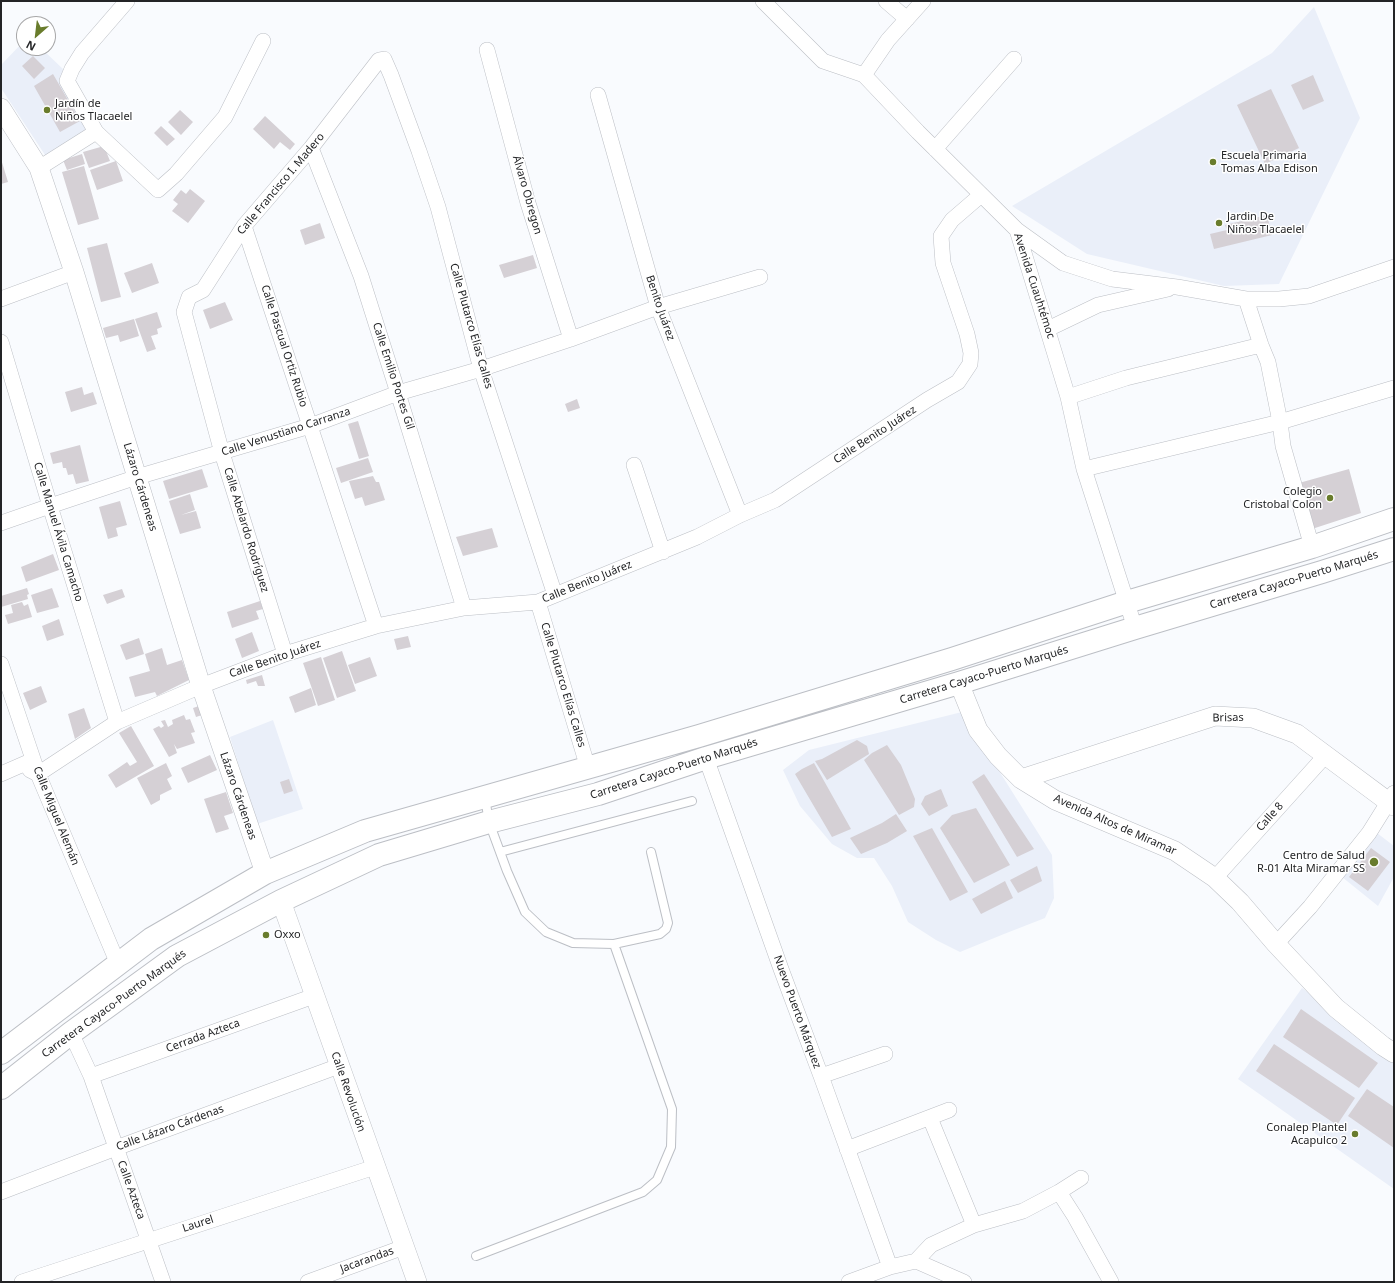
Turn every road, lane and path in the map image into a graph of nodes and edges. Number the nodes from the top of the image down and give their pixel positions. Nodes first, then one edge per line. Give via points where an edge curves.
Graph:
1 (126, 1) edge
2 (886, 1) edge
3 (923, 1) edge
4 (770, 3) edge
5 (906, 19) junction
6 (263, 41) dead end
7 (487, 50) dead end
8 (384, 59) joint
9 (1014, 59) dead end
10 (864, 75) junction
11 (598, 95) dead end
12 (1, 108) edge
13 (96, 132) junction
14 (311, 148) junction
15 (935, 149) junction
16 (39, 168) junction
17 (981, 195) junction
18 (244, 226) junction
19 (1016, 230) junction
20 (1394, 267) edge
21 (74, 272) junction
22 (760, 277) dead end
23 (1177, 287) junction
24 (1, 298) edge
25 (1246, 299) junction
26 (658, 307) junction
27 (184, 312) joint
28 (1048, 329) junction
29 (571, 339) junction
30 (1, 342) edge
31 (1261, 345) junction
32 (481, 369) junction
33 (1394, 388) edge
34 (398, 393) junction
35 (1068, 397) junction
36 (1280, 422) junction
37 (310, 426) junction
38 (222, 453) junction
39 (634, 465) dead end
40 (1084, 469) junction
41 (137, 477) junction
42 (50, 506) junction
43 (740, 515) junction
44 (1394, 518) edge
45 (1, 523) edge
46 (1312, 547) junction
47 (1394, 548) edge
48 (663, 552) junction
49 (555, 595) junction
50 (538, 602) junction
51 (1127, 602) junction
52 (464, 608) junction
53 (376, 626) junction
54 (1135, 628) junction
55 (285, 654) junction
56 (1, 664) edge
57 (959, 683) junction
58 (201, 686) junction
59 (116, 722) junction
60 (1325, 756) junction
61 (706, 758) junction
62 (588, 768) junction
63 (1, 774) edge
64 (38, 774) junction
65 (1021, 779) junction
66 (485, 798) junction
67 (692, 801) dead end
68 (1392, 801) edge
69 (489, 822) junction
70 (500, 852) junction
71 (651, 852) dead end
72 (265, 873) junction
73 (1214, 878) junction
74 (280, 901) junction
75 (614, 944) junction
76 (1276, 944) junction
77 (118, 964) junction
78 (314, 996) junction
79 (71, 1032) junction
80 (1, 1053) edge
81 (1394, 1053) edge
82 (885, 1054) dead end
83 (339, 1066) junction
84 (91, 1076) junction
85 (821, 1076) junction
86 (1, 1088) edge
87 (949, 1110) dead end
88 (930, 1118) junction
89 (116, 1148) junction
90 (847, 1149) junction
91 (375, 1167) junction
92 (1081, 1178) dead end
93 (1, 1192) edge
94 (1059, 1192) junction
95 (974, 1225) junction
96 (149, 1240) junction
97 (404, 1247) junction
98 (476, 1256) dead end
99 (916, 1261) junction
100 (890, 1267) junction
101 (22, 1282) edge
102 (163, 1282) edge
103 (308, 1282) edge
104 (417, 1282) edge
105 (849, 1282) edge
106 (964, 1282) edge
107 (1111, 1282) edge

1 - 13 street via 82,53 66,81
2 - 5 street
3 - 5 street
4 - 10 street, Avenida Cuauhtémoc via 823,61
5 - 10 street
6 - 13 street via 225,117 176,174 158,190
7 - 29 street, Álvaro Obregon via 528,204
8 - 14 street, Calle Francisco I. Madero via 379,60
8 - 32 street, Calle Plutarco Elías Calles via 438,207
9 - 15 street
10 - 15 street, Avenida Cuauhtémoc
11 - 26 street, Benito Juárez
12 - 16 street, Lázaro Cárdeneas
13 - 16 street
14 - 18 street, Calle Francisco I. Madero
14 - 34 street, Calle Emilio Portes Gil via 361,276
15 - 17 street, Avenida Cuauhtémoc
16 - 21 street, Lázaro Cárdeneas
17 - 19 street, Avenida Cuauhtémoc
17 - 43 street, Calle Benito Juárez via 952,220 941,236 943,263 971,353 970,364 958,382 774,500
18 - 27 street, Calle Francisco I. Madero via 203,290 189,298
18 - 37 street, Calle Pascual Ortiz Rubio
19 - 23 street via 1063,262 1112,279
19 - 28 street, Avenida Cuauhtémoc
20 - 25 street via 1309,296 1279,300
21 - 24 street
21 - 41 street, Lázaro Cárdeneas
22 - 26 street, Calle Venustiano Carranza
23 - 25 street
23 - 28 street via 1098,305
25 - 31 street
26 - 29 street, Calle Venustiano Carranza
26 - 43 street, Benito Juárez
27 - 38 street, Calle Abelardo Rodríguez
28 - 35 street, Avenida Cuauhtémoc
29 - 32 street, Calle Venustiano Carranza
30 - 42 street, Calle Manuel Ávila Camacho
31 - 35 street via 1126,378
31 - 36 street via 1268,362
32 - 34 street, Calle Venustiano Carranza
32 - 49 street, Calle Plutarco Elías Calles
33 - 36 street
34 - 37 street, Calle Venustiano Carranza
34 - 52 street, Calle Emilio Portes Gil
35 - 40 street, Avenida Cuauhtémoc
36 - 40 street
36 - 46 street via 1283,446
37 - 38 street, Calle Venustiano Carranza
37 - 53 street, Calle Pascual Ortiz Rubio
38 - 41 street, Calle Venustiano Carranza
38 - 55 street, Calle Abelardo Rodríguez
39 - 48 street
40 - 51 street, Avenida Cuauhtémoc
41 - 42 street, Calle Venustiano Carranza
41 - 58 street, Lázaro Cárdeneas
42 - 45 street, Calle Venustiano Carranza
42 - 59 street, Calle Manuel Ávila Camacho
43 - 48 street, Calle Benito Juárez
44 - 46 main road, Carretera Cayaco-Puerto Marqués
46 - 51 main road, Carretera Cayaco-Puerto Marqués
47 - 54 main road, Carretera Cayaco-Puerto Marqués
48 - 49 street, Calle Benito Juárez
49 - 50 street, Calle Benito Juárez
50 - 52 street, Calle Benito Juárez
50 - 62 street, Calle Plutarco Elías Calles
51 - 54 street, Avenida Cuauhtémoc
51 - 62 main road, Carretera Cayaco-Puerto Marqués via 945,662
52 - 53 street, Calle Benito Juárez
53 - 55 street, Calle Benito Juárez
54 - 57 main road, Carretera Cayaco-Puerto Marqués
55 - 58 street, Calle Benito Juárez
56 - 64 street, Calle Miguel Alemán
57 - 61 main road, Carretera Cayaco-Puerto Marqués
57 - 65 street, Avenida Altos de Miramar via 978,730 998,756
58 - 59 street, Calle Benito Juárez
58 - 72 street, Lázaro Cárdeneas
59 - 64 street, Calle Benito Juárez
60 - 65 street, Brisas via 1297,734 1253,718 1215,716
60 - 68 street, Brisas
60 - 73 street, Calle 8
61 - 69 main road, Carretera Cayaco-Puerto Marqués via 598,794
61 - 85 street, Nuevo Puerto Márquez
62 - 66 main road, Carretera Cayaco-Puerto Marqués
63 - 64 street via 26,763 30,770
64 - 77 street, Calle Miguel Alemán
65 - 73 street, Avenida Altos de Miramar via 1055,800 1175,851
66 - 69 lane
66 - 72 main road, Carretera Cayaco-Puerto Marqués via 365,831
67 - 70 lane
68 - 76 street via 1310,907
69 - 70 lane
69 - 74 main road, Carretera Cayaco-Puerto Marqués via 379,855
70 - 75 lane via 525,912 546,932 573,943
71 - 75 lane via 668,923 666,929 660,934
72 - 77 main road, Carretera Cayaco-Puerto Marqués via 151,939
73 - 76 street, Avenida Altos de Miramar via 1240,902
74 - 78 street, Calle Revolución
74 - 79 main road, Carretera Cayaco-Puerto Marqués via 176,956
75 - 98 lane via 672,1109 671,1147 657,1180 643,1192
76 - 81 street, Avenida Altos de Miramar via 1336,1008
77 - 80 main road, Carretera Cayaco-Puerto Marqués
78 - 83 street, Calle Revolución
78 - 84 street, Cerrada Azteca
79 - 84 street, Calle Azteca
79 - 86 main road, Carretera Cayaco-Puerto Marqués
82 - 85 street
83 - 89 street, Calle Lázaro Cárdenas
83 - 91 street, Calle Revolución
84 - 89 street, Calle Azteca
85 - 90 street, Nuevo Puerto Márquez
87 - 88 street
88 - 90 street
88 - 95 street
89 - 93 street, Calle Lázaro Cárdenas
89 - 96 street, Calle Azteca
90 - 100 street, Nuevo Puerto Márquez
91 - 96 street, Laurel
91 - 97 street, Calle Revolución
92 - 94 street
94 - 95 street via 1024,1211
94 - 107 street
95 - 99 street via 931,1246
96 - 101 street, Laurel
96 - 102 street, Calle Azteca
97 - 103 street, Jacarandas
97 - 104 street, Calle Revolución
99 - 100 street
99 - 106 street
100 - 105 street

